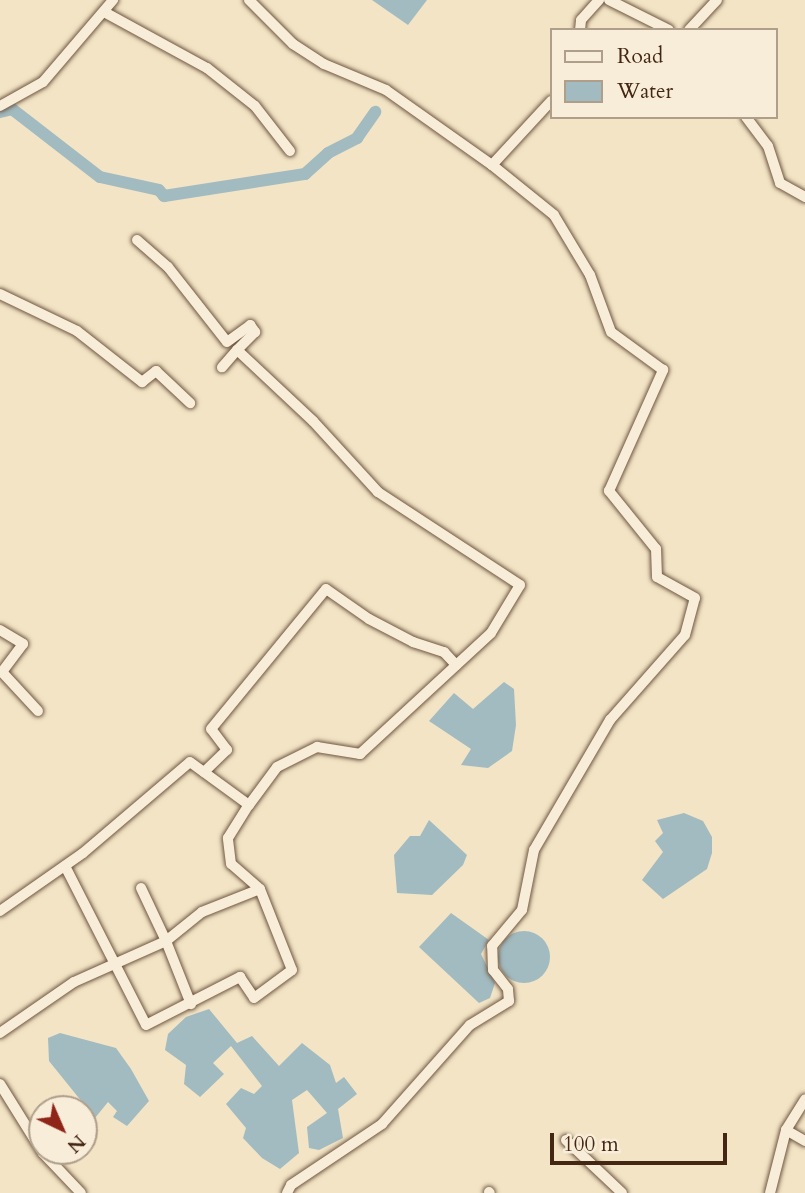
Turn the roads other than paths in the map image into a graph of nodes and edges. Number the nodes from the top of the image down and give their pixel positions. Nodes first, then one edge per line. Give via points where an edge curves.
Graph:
1 (113, 0) edge
2 (249, 0) edge
3 (598, 0) edge
4 (610, 0) edge
5 (717, 0) edge
6 (106, 13) junction
7 (580, 28) edge
8 (665, 28) edge
9 (691, 28) edge
10 (550, 102) edge
11 (0, 106) edge
12 (748, 119) edge
13 (290, 151) dead end
14 (492, 165) junction
15 (805, 197) edge
16 (136, 240) dead end
17 (0, 294) edge
18 (237, 350) junction
19 (222, 367) dead end
20 (190, 403) dead end
21 (0, 630) edge
22 (456, 665) junction
23 (38, 711) dead end
24 (204, 772) junction
25 (249, 805) junction
26 (65, 866) junction
27 (141, 888) dead end
28 (260, 890) junction
29 (0, 911) edge
30 (166, 941) junction
31 (117, 966) junction
32 (191, 1004) junction
33 (0, 1033) edge
34 (0, 1084) edge
35 (805, 1099) edge
36 (786, 1130) junction
37 (566, 1140) dead end
38 (805, 1141) edge
39 (81, 1193) edge
40 (287, 1193) edge
41 (622, 1193) edge
42 (770, 1193) edge

1 - 6 street
2 - 14 street via 293,44 324,64 386,90
3 - 7 street via 581,20
4 - 8 street
5 - 9 street
6 - 11 street via 43,82
6 - 13 street via 207,68 255,106
10 - 14 street
12 - 15 street via 768,146 780,183
14 - 40 street via 554,215 590,275 611,332 663,370 609,491 656,549 657,576 695,598 685,635 610,720 534,850 522,910 492,946 493,971 508,989 509,1001 470,1025 382,1124 290,1185
16 - 18 street via 168,267 227,342 250,325 255,332
17 - 20 street via 77,331 142,382 156,371
18 - 19 street
18 - 22 street via 313,421 379,492 520,585 491,633
21 - 23 street via 23,644 2,672
22 - 24 street via 444,652 413,642 326,589 211,729 227,750
22 - 25 street via 360,754 317,747 276,767
24 - 25 street
24 - 26 street via 190,762
25 - 28 street via 228,838 231,864
26 - 29 street
26 - 31 street
27 - 30 street
28 - 30 street via 202,912
28 - 32 street via 292,970 254,998 240,977
30 - 31 street
30 - 32 street
31 - 32 street via 146,1025
31 - 33 street via 74,982
34 - 39 street via 43,1153
35 - 36 street
36 - 38 street
36 - 42 street
37 - 41 street

